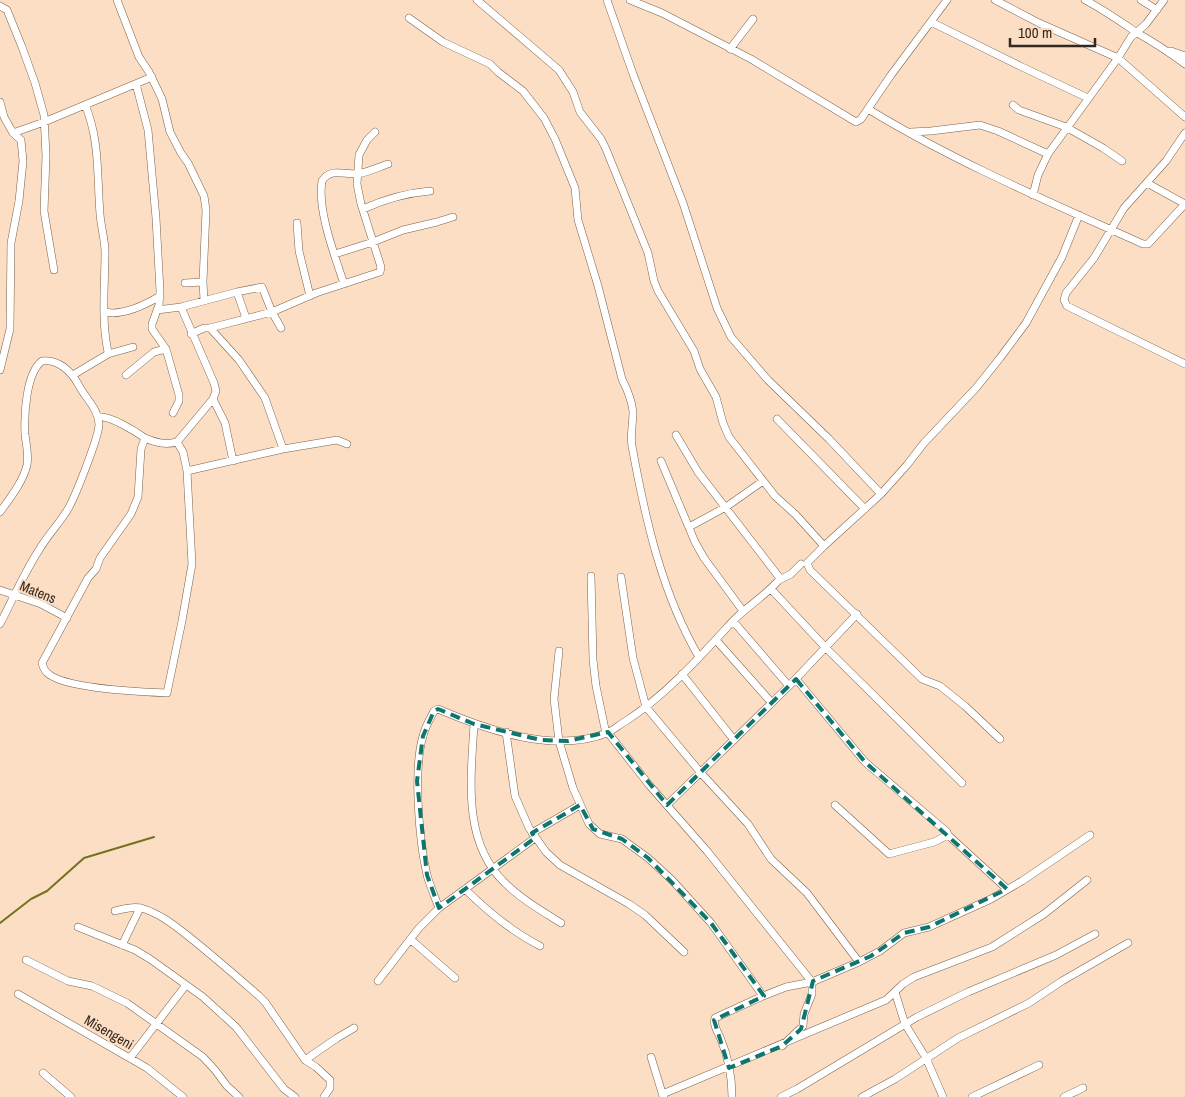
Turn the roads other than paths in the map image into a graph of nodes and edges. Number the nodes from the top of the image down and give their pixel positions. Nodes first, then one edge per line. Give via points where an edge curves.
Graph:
1 (117, 0) edge
2 (477, 0) edge
3 (607, 0) edge
4 (630, 0) edge
5 (947, 0) edge
6 (995, 0) edge
7 (1085, 0) edge
8 (1141, 0) edge
9 (1164, 0) edge
10 (0, 6) edge
11 (1157, 10) junction
12 (409, 18) dead end
13 (753, 19) dead end
14 (931, 22) junction
15 (1137, 32) junction
16 (730, 49) junction
17 (1168, 50) junction
18 (1185, 56) edge
19 (1118, 58) junction
20 (1185, 64) edge
21 (152, 77) junction
22 (136, 84) junction
23 (1088, 98) junction
24 (0, 102) edge
25 (85, 105) junction
26 (1012, 105) dead end
27 (868, 109) junction
28 (1185, 117) edge
29 (44, 122) junction
30 (1066, 127) junction
31 (903, 130) junction
32 (375, 132) dead end
33 (12, 133) junction
34 (1185, 133) edge
35 (1048, 154) junction
36 (1122, 162) dead end
37 (388, 164) dead end
38 (358, 174) junction
39 (1147, 183) junction
40 (430, 191) dead end
41 (1033, 195) junction
42 (1185, 204) edge
43 (363, 209) junction
44 (454, 216) dead end
45 (1079, 216) junction
46 (297, 223) dead end
47 (1111, 230) junction
48 (373, 242) junction
49 (335, 254) junction
50 (54, 270) dead end
51 (203, 282) junction
52 (186, 283) dead end
53 (344, 284) junction
54 (237, 292) junction
55 (160, 296) junction
56 (310, 296) junction
57 (204, 300) junction
58 (181, 307) junction
59 (157, 310) junction
60 (104, 312) junction
61 (272, 312) junction
62 (246, 318) junction
63 (210, 328) junction
64 (281, 328) dead end
65 (191, 334) junction
66 (133, 347) dead end
67 (166, 349) junction
68 (108, 354) junction
69 (1185, 364) edge
70 (0, 370) edge
71 (73, 375) junction
72 (126, 375) dead end
73 (213, 399) junction
74 (172, 413) dead end
75 (98, 417) junction
76 (778, 419) dead end
77 (676, 435) dead end
78 (145, 438) junction
79 (178, 442) junction
80 (347, 444) dead end
81 (283, 450) junction
82 (233, 461) junction
83 (661, 461) dead end
84 (187, 471) junction
85 (764, 481) junction
86 (881, 494) junction
87 (726, 507) junction
88 (865, 509) junction
89 (0, 512) edge
90 (689, 527) junction
91 (824, 546) junction
92 (801, 564) dead end
93 (591, 576) dead end
94 (621, 576) dead end
95 (779, 580) junction
96 (771, 588) junction
97 (0, 590) edge
98 (15, 596) junction
99 (744, 611) junction
100 (857, 614) junction
101 (67, 618) junction
102 (733, 621) junction
103 (0, 624) edge
104 (716, 640) junction
105 (825, 646) junction
106 (559, 651) dead end
107 (700, 657) junction
108 (682, 674) junction
109 (796, 679) junction
110 (789, 686) junction
111 (771, 702) junction
112 (646, 708) junction
113 (474, 724) junction
114 (506, 732) junction
115 (608, 732) junction
116 (1000, 739) dead end
117 (734, 740) junction
118 (559, 741) junction
119 (701, 773) junction
120 (962, 783) dead end
121 (580, 805) junction
122 (667, 805) junction
123 (835, 805) dead end
124 (948, 835) junction
125 (1090, 835) dead end
126 (534, 836) junction
127 (494, 870) junction
128 (1088, 880) dead end
129 (465, 889) junction
130 (1007, 889) junction
131 (140, 908) junction
132 (438, 908) junction
133 (115, 911) dead end
134 (561, 923) dead end
135 (78, 927) dead end
136 (1094, 934) dead end
137 (410, 939) junction
138 (1128, 943) dead end
139 (122, 945) junction
140 (540, 946) dead end
141 (684, 952) dead end
142 (26, 960) dead end
143 (859, 962) junction
144 (455, 978) dead end
145 (378, 982) dead end
146 (812, 982) junction
147 (186, 985) junction
148 (895, 992) junction
149 (18, 994) dead end
150 (763, 996) junction
151 (156, 1024) junction
152 (904, 1024) junction
153 (354, 1028) dead end
154 (782, 1046) junction
155 (130, 1058) junction
156 (651, 1058) dead end
157 (926, 1058) junction
158 (306, 1060) junction
159 (1039, 1065) dead end
160 (729, 1068) junction
161 (43, 1073) dead end
162 (1083, 1088) dead end
163 (663, 1096) edge
164 (71, 1097) edge
165 (183, 1097) edge
166 (239, 1097) edge
167 (295, 1097) edge
168 (324, 1097) edge
169 (732, 1097) edge
170 (781, 1097) edge
171 (862, 1097) edge
172 (944, 1097) edge
173 (972, 1097) edge
174 (1064, 1097) edge

1 - 21 street via 139,57
2 - 85 street via 559,70 567,81 580,112 606,149 648,253 658,291 694,351 716,397 726,432
3 - 86 street via 632,74 683,203 717,308 731,337 768,380
4 - 16 street
5 - 14 street
6 - 19 street
7 - 15 street
8 - 11 street
9 - 11 street
10 - 29 street via 7,10 36,83
11 - 15 street
12 - 107 street via 443,42 486,61 515,83 530,98 555,139 575,188 578,220 633,410 631,443 648,523 677,614
13 - 16 street
14 - 23 street
14 - 27 street
15 - 17 street
15 - 19 street
16 - 27 street via 854,122 859,121
17 - 18 street
17 - 20 street
19 - 23 street
19 - 28 street
21 - 22 street
21 - 51 street via 162,99 170,132 205,203
22 - 25 street
22 - 55 street via 148,130
23 - 30 street
24 - 33 street
25 - 29 street
25 - 60 street via 96,152 105,250
26 - 30 street
27 - 31 street
29 - 33 street
29 - 50 street via 44,211
30 - 35 street
30 - 36 street
31 - 35 street via 916,133 980,125
31 - 41 street
32 - 38 street via 359,155
33 - 70 street via 21,140 23,161 11,243 10,328
34 - 39 street
35 - 41 street
37 - 38 street
38 - 43 street via 358,194
38 - 49 street via 334,172 322,181 321,199
39 - 42 street
39 - 47 street via 1124,208
40 - 43 street via 389,198
41 - 45 street
42 - 47 street via 1148,244
43 - 48 street
44 - 48 street
45 - 47 street
45 - 86 street via 1062,257 1026,323 976,388
46 - 56 street via 299,251
47 - 69 street via 1066,293 1064,300 1067,306
48 - 49 street
48 - 53 street via 382,271
49 - 53 street
51 - 52 street
51 - 57 street
53 - 56 street
54 - 57 street
54 - 61 street via 262,287
54 - 62 street
55 - 59 street
55 - 60 street via 132,309
56 - 61 street
57 - 58 street
58 - 59 street
58 - 65 street
59 - 67 street via 152,329
60 - 68 street
61 - 62 street
61 - 64 street
62 - 63 street
63 - 65 street
63 - 81 street via 239,360 265,398
65 - 73 street via 216,388
66 - 68 street
67 - 72 street via 154,352
67 - 74 street via 179,395
68 - 71 street
71 - 75 street
71 - 89 street via 46,360 39,363 32,375 25,418 28,459 22,476
73 - 79 street
73 - 82 street via 225,423
75 - 78 street via 105,417
75 - 98 street via 98,434 72,501 38,550
76 - 88 street
77 - 87 street via 698,472
78 - 79 street via 159,444
78 - 101 street via 140,449 138,497 131,514 100,558
79 - 84 street
80 - 81 street via 337,440
81 - 82 street
82 - 84 street
83 - 90 street
84 - 101 street via 192,564 167,693 72,683 49,675 42,663
85 - 87 street
85 - 91 street
86 - 88 street
87 - 90 street
87 - 95 street
88 - 91 street
90 - 99 street via 704,558
91 - 100 street via 808,561 808,568
92 - 95 street
93 - 115 street via 593,660
94 - 112 street via 633,658
95 - 96 street
96 - 99 street
96 - 105 street
97 - 98 street, Matens
98 - 101 street, Matens via 41,604
98 - 103 street
99 - 102 street
100 - 105 street
100 - 116 street via 922,679 940,686
102 - 104 street
102 - 110 street
104 - 107 street
104 - 111 street
105 - 109 street
105 - 120 street
106 - 118 street via 554,699
107 - 108 street
108 - 112 street
108 - 117 street
109 - 110 street
109 - 124 street via 864,762
110 - 111 street
111 - 117 street
112 - 115 street
112 - 119 street
113 - 114 street
113 - 127 street via 472,812 484,853
113 - 132 street via 438,709 427,724 420,749 420,825 427,875
114 - 118 street
114 - 126 street via 515,796
115 - 118 street
115 - 122 street
117 - 119 street
118 - 121 street
119 - 122 street
119 - 143 street via 748,824 771,859 807,893
121 - 126 street
121 - 150 street via 596,832 622,840 672,880 711,923
122 - 146 street
123 - 124 street via 889,854
124 - 130 street
125 - 130 street
126 - 127 street
126 - 141 street via 560,865 630,904
127 - 129 street
127 - 134 street via 504,883
128 - 148 street via 1044,914 992,946 914,977
129 - 132 street
129 - 140 street via 507,927
130 - 143 street via 937,924 904,933
131 - 133 street
131 - 139 street
131 - 158 street via 170,922 259,996
132 - 137 street
135 - 139 street
136 - 152 street via 1056,955 968,992
137 - 144 street
137 - 145 street
138 - 157 street via 1029,1004 958,1038
139 - 147 street via 150,958
142 - 151 street via 68,981 92,986 126,1003
143 - 146 street
146 - 150 street
146 - 154 street via 812,994 802,1026
147 - 151 street
147 - 167 street via 236,1028 284,1089
148 - 152 street
148 - 154 street via 886,1000
149 - 155 street, Misengeni
150 - 160 street via 714,1020
151 - 155 street
151 - 166 street via 203,1057
152 - 157 street
152 - 170 street
153 - 158 street
154 - 160 street
155 - 165 street, Misengeni
156 - 163 street
157 - 171 street
157 - 172 street
158 - 168 street via 330,1080 330,1088
159 - 173 street
160 - 163 street
160 - 169 street
161 - 164 street
162 - 174 street

